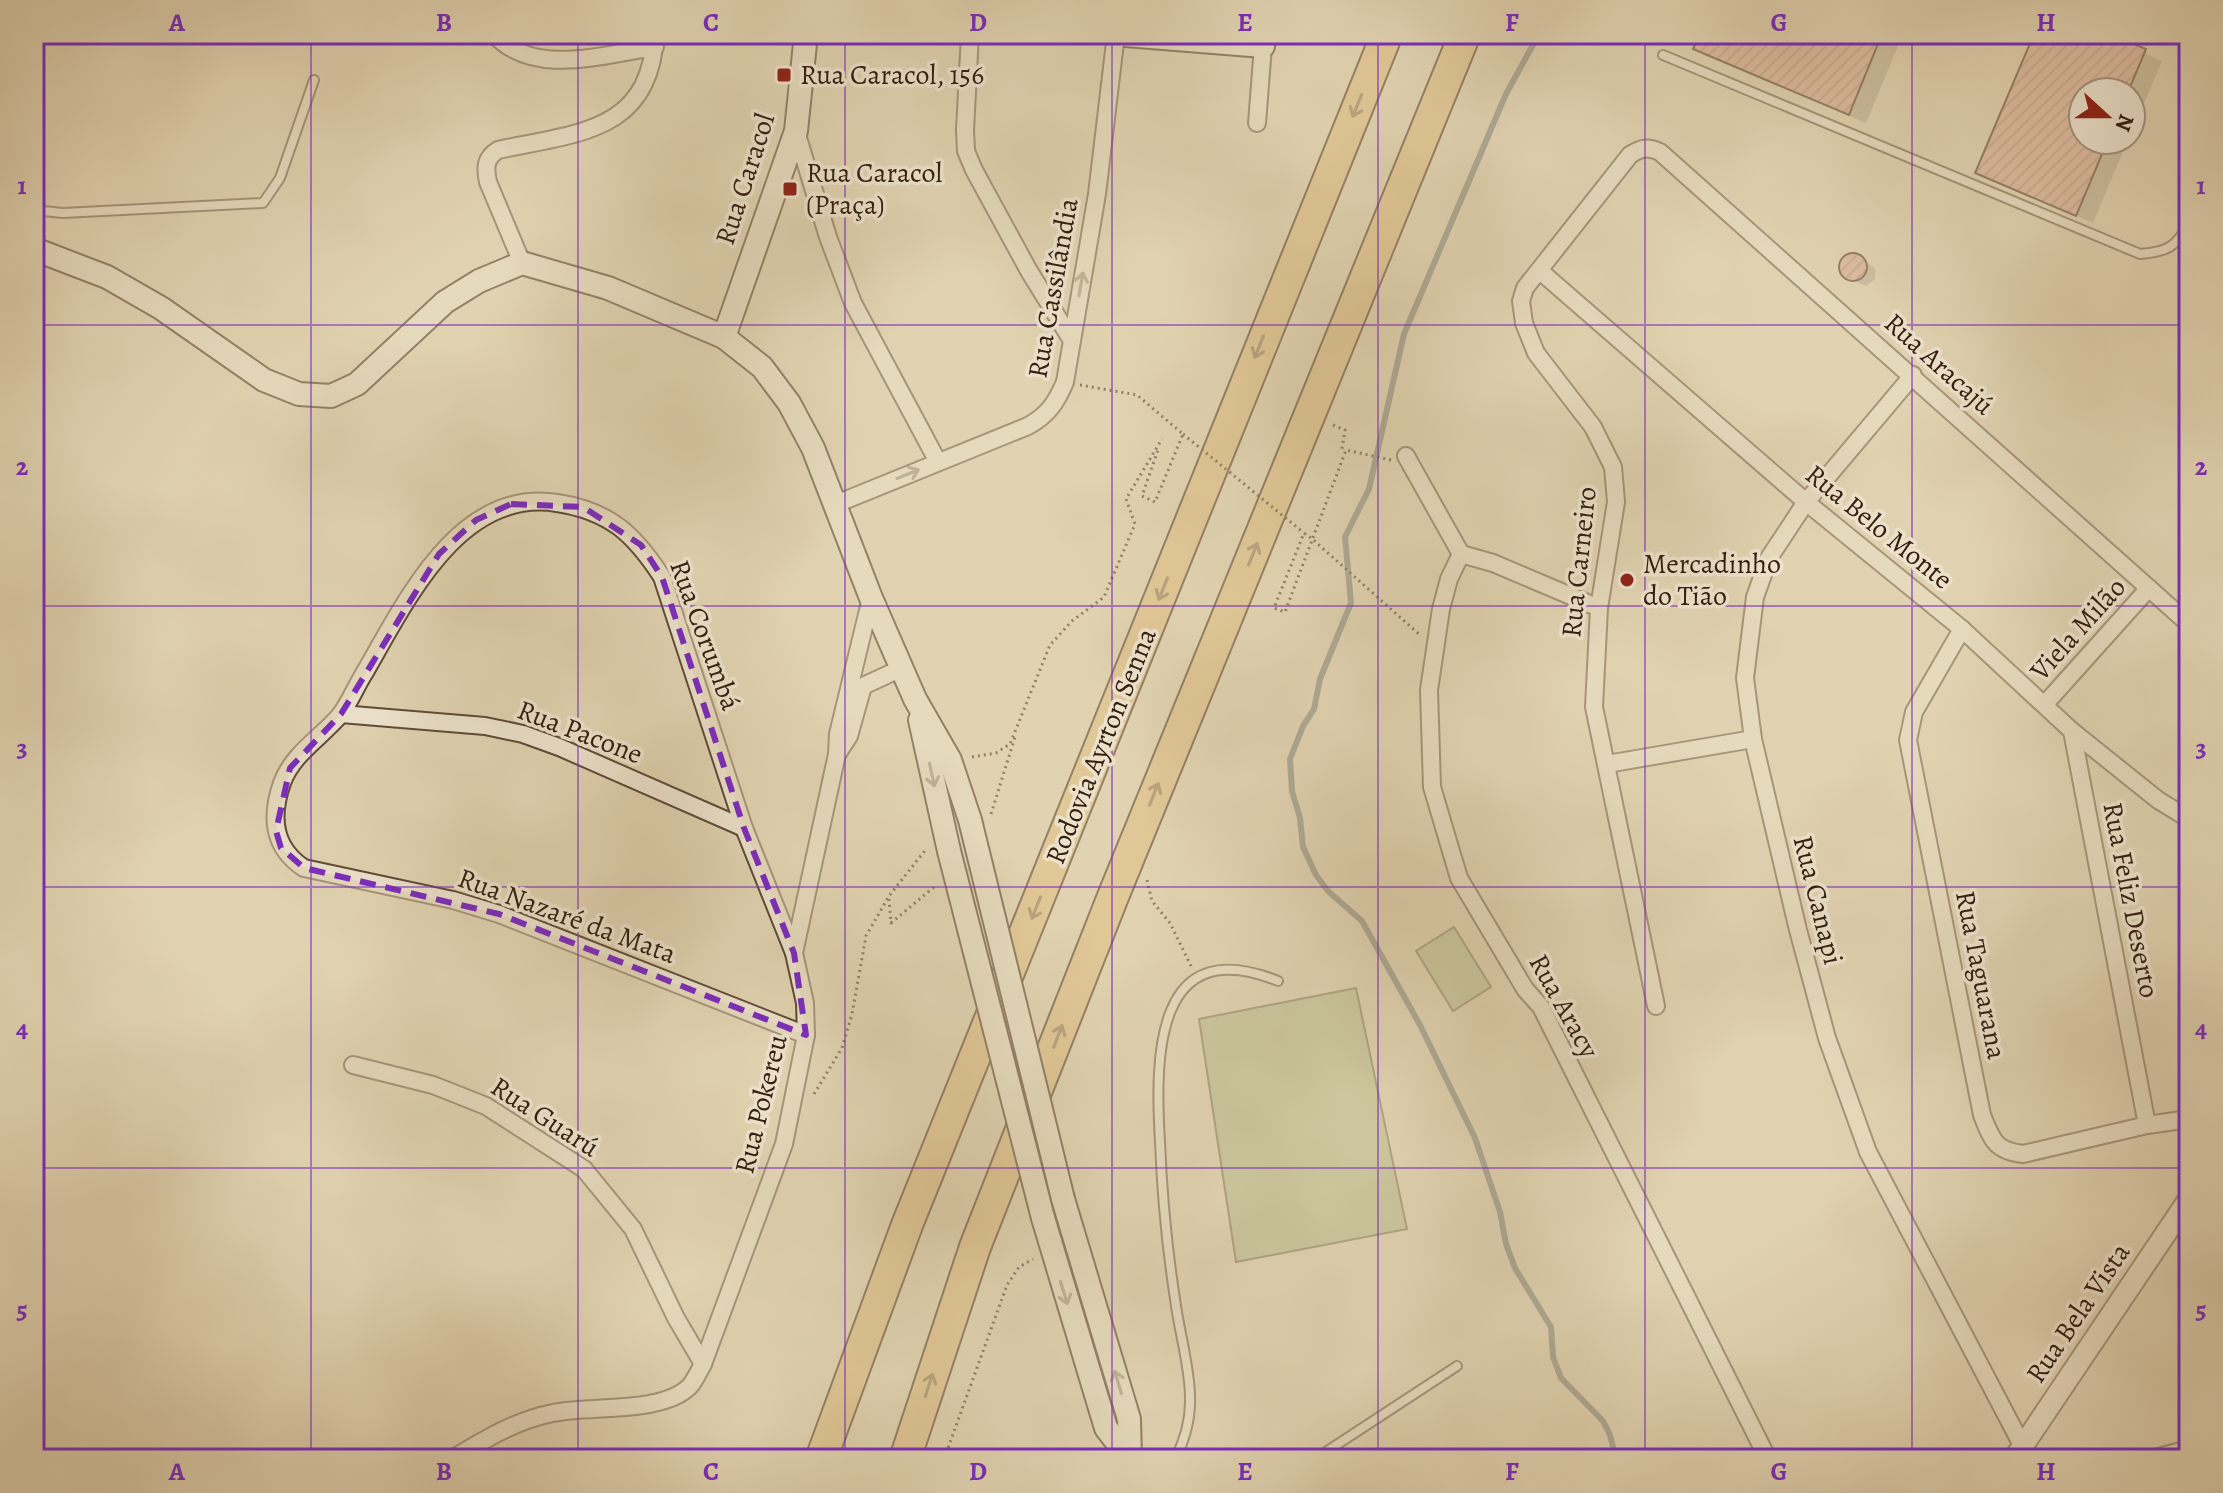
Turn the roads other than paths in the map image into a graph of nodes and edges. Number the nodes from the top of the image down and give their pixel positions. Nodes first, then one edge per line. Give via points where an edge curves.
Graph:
1 (494, 34) edge
2 (806, 34) edge
3 (970, 34) edge
4 (1115, 34) edge
5 (1387, 34) edge
6 (1465, 34) edge
7 (1264, 40) edge
8 (655, 41) edge
9 (1663, 55) dead end
10 (314, 80) dead end
11 (1257, 123) dead end
12 (796, 131) junction
13 (1650, 147) joint
14 (34, 210) edge
15 (2189, 222) edge
16 (34, 249) edge
17 (522, 263) junction
18 (1540, 271) junction
19 (724, 337) junction
20 (1071, 339) junction
21 (1913, 375) junction
22 (1398, 458) road end
23 (938, 462) junction
24 (1806, 502) junction
25 (836, 504) junction
26 (1461, 554) junction
27 (2149, 588) junction
28 (871, 598) junction
29 (1599, 608) junction
30 (2189, 624) edge
31 (1962, 629) junction
32 (902, 668) junction
33 (915, 699) junction
34 (2045, 704) junction
35 (341, 714) junction
36 (2072, 731) junction
37 (1753, 739) junction
38 (837, 754) junction
39 (1607, 764) junction
40 (2189, 819) edge
41 (744, 828) junction
42 (276, 831) joint
43 (794, 953) junction
44 (1278, 981) dead end
45 (1656, 1006) dead end
46 (806, 1035) junction
47 (353, 1065) dead end
48 (2189, 1119) edge
49 (2147, 1125) junction
50 (2189, 1199) edge
51 (703, 1364) junction
52 (1457, 1366) dead end
53 (2189, 1449) edge
54 (2018, 1453) edge
55 (452, 1459) edge
56 (821, 1459) edge
57 (905, 1459) edge
58 (1130, 1459) edge
59 (1175, 1459) edge
60 (1315, 1459) edge
61 (1768, 1459) edge
62 (2151, 1459) edge

1 - 8 street via 509,47 546,59
2 - 12 main road, Rua Caracol
3 - 20 street via 966,151
4 - 7 main road
20 -> 4 street, Rua Cassilândia via 1097,194
5 -> 56 highway, Rodovia Ayrton Senna via 907,1225
57 -> 6 highway via 975,1247 1094,943
7 - 11 street
8 - 17 street via 645,87 612,120 491,154 488,182
9 - 15 lane via 2140,254 2163,252
10 - 14 lane via 280,178 263,203
12 - 19 main road, Rua Caracol
12 - 23 street via 853,303
13 - 18 street, Rua Carneiro via 1630,155
13 - 21 street, Rua Aracajú
16 - 17 main road via 107,277 264,380 299,394 331,396 357,384 445,302
17 - 19 main road via 608,288
18 - 24 street, Rua Belo Monte
18 - 29 street, Rua Carneiro via 1525,288 1524,323 1536,353 1593,427 1613,467 1616,502
19 - 25 main road via 762,367 789,403
20 - 23 street, Rua Cassilândia via 1065,382 1041,418
21 - 24 street, Rua Canapi
21 - 27 street, Rua Aracajú
22 - 26 street
25 -> 23 street, Rua Cassilândia
24 - 31 street, Rua Belo Monte
24 - 37 street, Rua Canapi via 1769,558 1755,597 1745,678
25 - 28 main road
26 - 29 street
26 - 61 street, Rua Aracy via 1441,609 1429,690 1432,787 1459,878 1541,1007
27 - 30 street, Rua Aracajú
27 - 34 street, Viela Milão
28 - 32 main road
28 - 38 street, Rua Pokereu
29 - 39 street, Rua Carneiro via 1594,707
31 - 34 street, Rua Belo Monte
31 - 49 street, Rua Taguarana via 1914,712 1908,740 1982,1115 1992,1140 2006,1152 2023,1154
32 - 33 main road
32 - 38 street, Rua Pokereu via 863,686 849,736
33 -> 58 main road, bridge via 1051,1249 1106,1428
58 -> 33 main road, bridge via 1129,1419 1063,1199 979,822
34 - 36 street, Rua Belo Monte
35 - 41 street, Rua Pacone via 523,734
35 - 41 street, Rua Corumbá via 439,554 476,520 511,504 549,501 583,507 641,545 662,577
35 - 42 street, Rua Corumbá via 290,768 282,784
36 - 40 street, Rua Belo Monte
36 - 49 street, Rua Feliz Deserto
37 - 39 street
37 - 54 street, Rua Canapi via 1827,1038 1868,1152
38 - 43 street, Rua Pokereu
39 - 45 street, Rua Carneiro
41 - 43 street, Rua Corumbá
42 - 46 street, Rua Nazaré da Mata via 281,848 304,868 499,914
43 - 46 street, Rua Pokereu
44 - 59 lane via 1239,969 1217,969 1178,996 1165,1022 1157,1094 1166,1229 1190,1392 1187,1432
46 - 51 street, Rua Pokereu via 784,1144
47 - 51 street, Rua Guarú via 433,1085 486,1106 584,1169 633,1229
48 - 49 street, Rua Taguarana
50 - 54 street, Rua Bela Vista
51 - 55 street, Rua Pokereu via 691,1385 676,1397 552,1413 511,1426
52 - 60 lane
53 - 62 street

